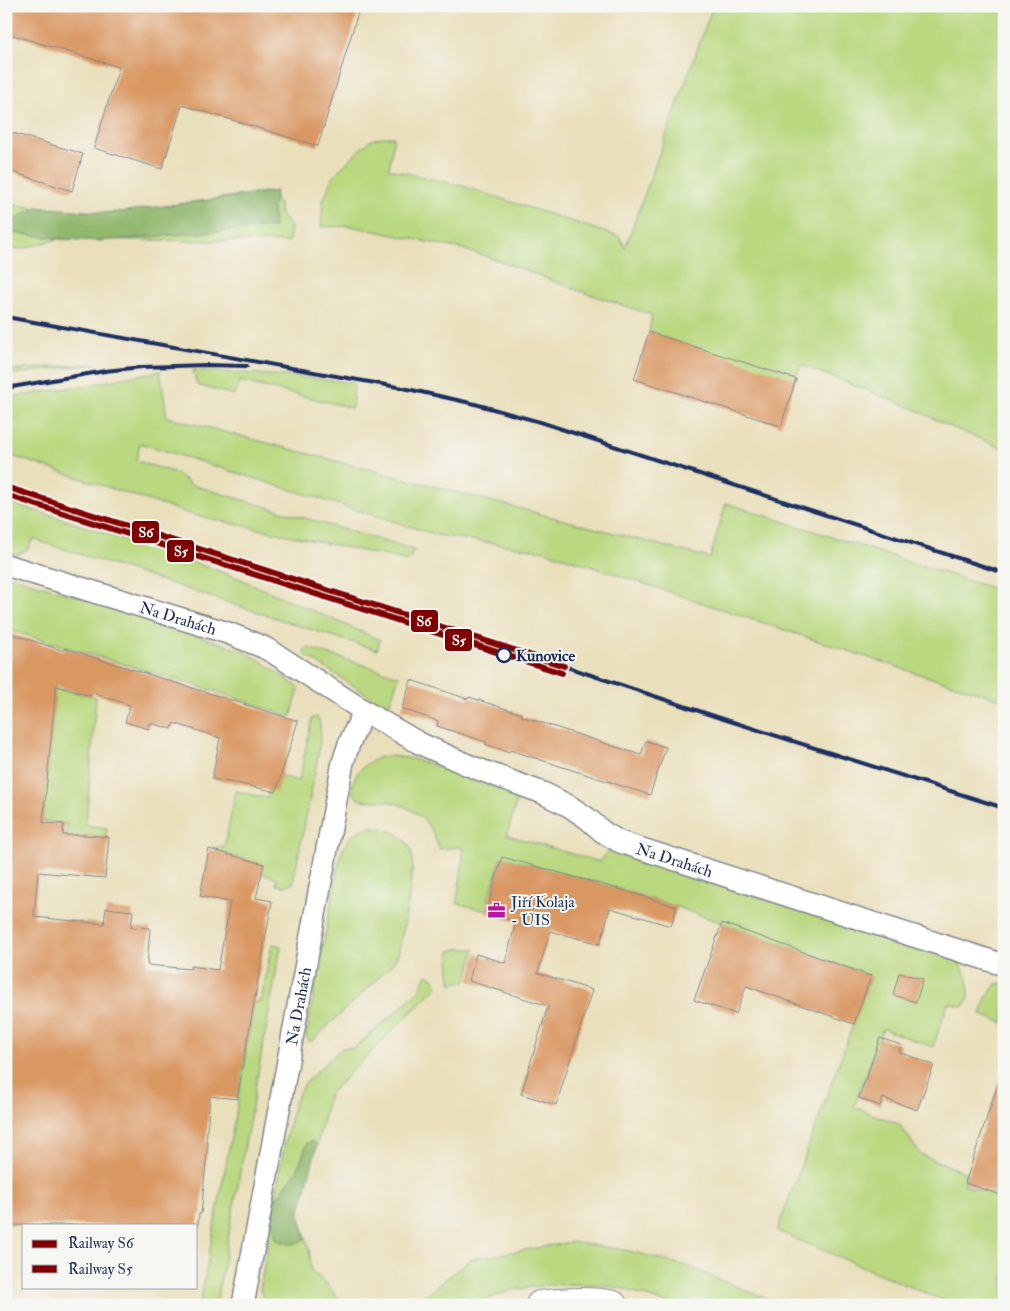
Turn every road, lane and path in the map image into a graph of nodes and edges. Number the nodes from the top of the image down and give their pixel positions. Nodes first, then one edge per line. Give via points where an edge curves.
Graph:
1 (6, 565) edge
2 (364, 711) junction
3 (1004, 965) edge
4 (243, 1305) edge
5 (540, 1305) edge
6 (613, 1305) edge

1 - 2 street, Na Drahách via 258,645
2 - 3 street, Na Drahách via 435,751 569,806 620,842
2 - 4 street, Na Drahách via 343,762
5 - 6 main road via 570,1302

